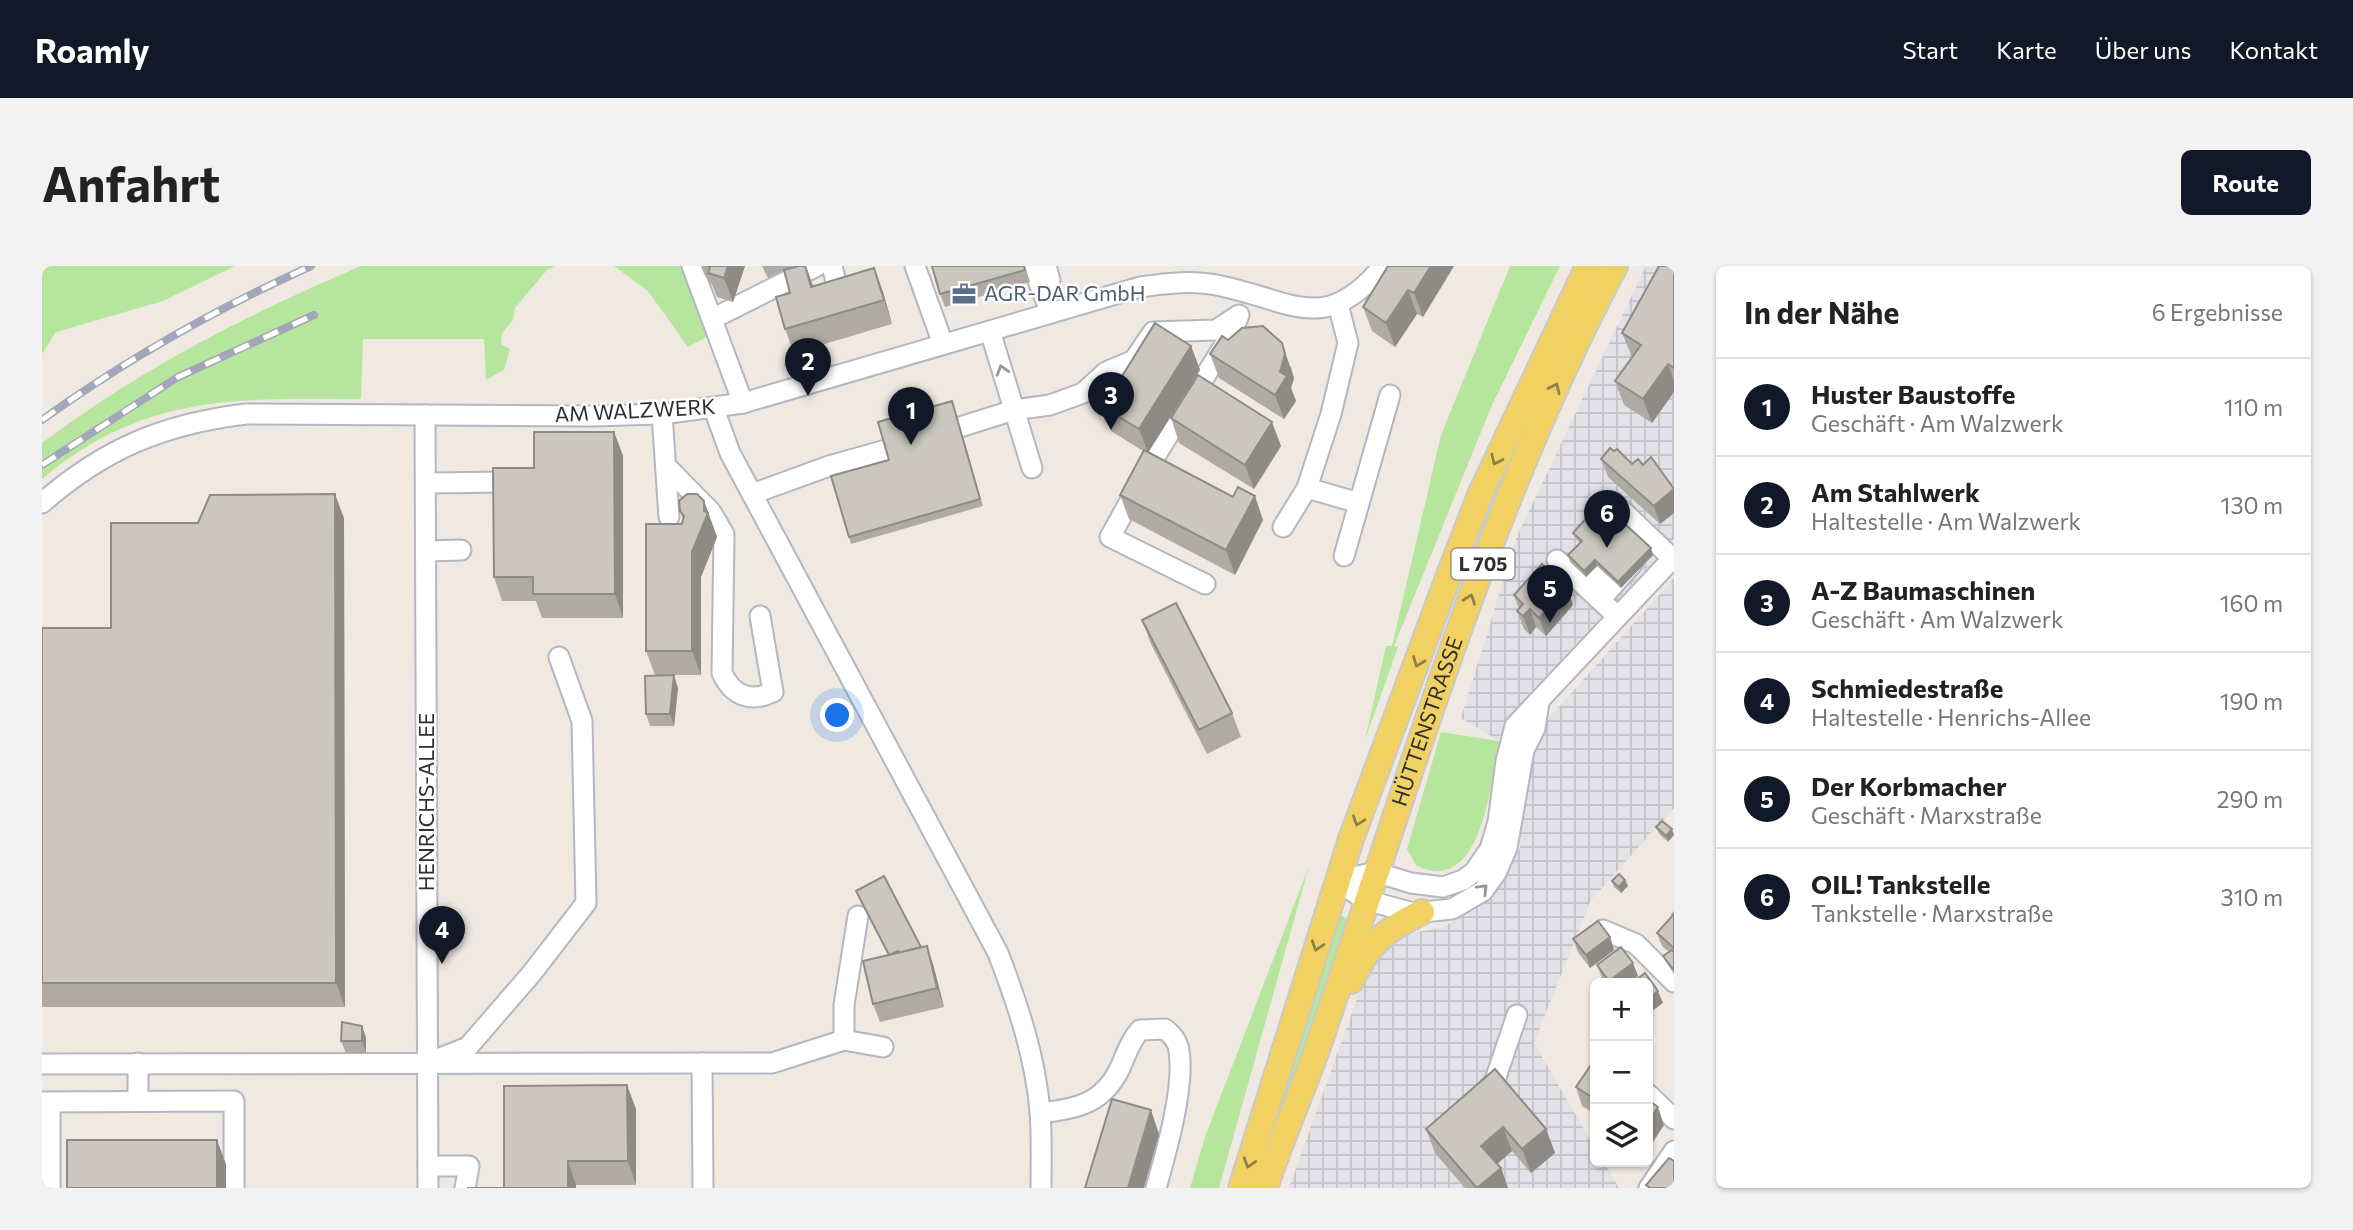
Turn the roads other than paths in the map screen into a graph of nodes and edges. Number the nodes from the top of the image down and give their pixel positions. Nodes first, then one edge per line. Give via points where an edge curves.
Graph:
1 (692, 266) edge
2 (817, 266) edge
3 (832, 266) edge
4 (915, 266) edge
5 (926, 266) edge
6 (1032, 266) edge
7 (1046, 266) edge
8 (1383, 266) edge
9 (1588, 266) edge
10 (1615, 266) edge
11 (764, 293) junction
12 (1249, 294) junction
13 (840, 298) edge
14 (1338, 304) junction
15 (1049, 305) junction
16 (781, 306) edge
17 (934, 315) junction
18 (1238, 318) junction
19 (712, 319) junction
20 (990, 331) junction
21 (943, 344) junction
22 (1391, 395) dead end
23 (743, 403) junction
24 (714, 409) junction
25 (1014, 410) junction
26 (663, 414) junction
27 (425, 415) junction
28 (960, 427) edge
29 (886, 450) edge
30 (666, 466) junction
31 (1032, 468) dead end
32 (539, 482) edge
33 (426, 483) junction
34 (1307, 488) junction
35 (752, 494) junction
36 (1613, 502) dead end
37 (42, 503) edge
38 (1359, 503) junction
39 (669, 517) dead end
40 (1283, 527) dead end
41 (1648, 535) junction
42 (461, 550) dead end
43 (426, 551) junction
44 (1344, 556) dead end
45 (1673, 557) edge
46 (1557, 559) dead end
47 (1205, 584) dead end
48 (1594, 594) junction
49 (1616, 615) junction
50 (760, 616) dead end
51 (559, 657) dead end
52 (1539, 702) junction
53 (1375, 872) junction
54 (1338, 881) junction
55 (1365, 900) junction
56 (1422, 912) junction
57 (858, 916) dead end
58 (1603, 930) edge
59 (1630, 941) junction
60 (1609, 957) edge
61 (1658, 963) junction
62 (1641, 976) edge
63 (1674, 982) edge
64 (1517, 1015) dead end
65 (844, 1040) junction
66 (883, 1047) dead end
67 (1314, 1057) junction
68 (138, 1063) junction
69 (702, 1063) junction
70 (42, 1064) edge
71 (428, 1064) junction
72 (1653, 1099) edge
73 (138, 1101) junction
74 (46, 1102) edge
75 (1473, 1103) edge
76 (1040, 1113) junction
77 (1674, 1119) edge
78 (1674, 1151) edge
79 (428, 1166) junction
80 (51, 1188) edge
81 (234, 1188) edge
82 (428, 1188) edge
83 (465, 1188) edge
84 (704, 1188) edge
85 (1041, 1188) edge
86 (1156, 1188) edge
87 (1241, 1188) edge
88 (1265, 1188) edge
89 (1649, 1188) edge

1 - 19 street
2 - 11 street
3 - 13 street
4 - 17 street
5 - 17 street via 934,293
6 - 15 street
7 - 15 street
8 - 14 street, AM WALZWERK via 1364,289
9 -> 54 main road, HÜTTENSTRASSE / L 705 via 1480,495
53 -> 10 main road, HÜTTENSTRASSE / L 705 via 1498,522 1538,422
11 - 16 street
11 - 19 street
12 - 14 street, AM WALZWERK via 1308,309
12 - 15 street, AM WALZWERK via 1185,281
12 - 18 street
14 - 34 street via 1348,343
15 - 20 street, AM WALZWERK
17 - 21 street
18 - 25 street via 1216,330 1153,332 1134,360 1106,372 1083,393 1050,405
18 - 47 street via 1110,537
19 - 23 street
20 - 21 street, AM WALZWERK
25 -> 20 street
21 - 23 street, AM WALZWERK
22 - 38 street
23 - 24 street, AM WALZWERK
24 - 26 street, AM WALZWERK
24 - 35 street
25 - 28 street
25 - 31 street
26 - 27 street, AM WALZWERK
26 - 30 street
27 - 33 street, HENRICHS-ALLEE
27 - 37 street, AM WALZWERK via 246,414 186,424 104,456
29 - 35 street
30 - 39 street
30 - 50 street via 711,512 724,534 722,673 729,687 743,696 762,697 773,692
32 - 33 street
33 - 43 street, HENRICHS-ALLEE
34 - 38 street
34 - 40 street
35 - 76 street via 998,953 1030,1050
36 - 41 street
38 - 44 street
41 - 45 street
41 - 48 street
42 - 43 street
43 - 71 street, HENRICHS-ALLEE
45 - 49 street
46 - 48 street
48 - 49 street
49 - 52 street
51 - 71 street via 582,721 586,903 468,1046
52 - 53 street via 1515,726 1498,822 1490,849 1474,872 1443,887
56 -> 52 street via 1465,903 1483,891 1496,873 1507,848 1524,750 1535,728
53 - 54 street
53 - 55 main road, HÜTTENSTRASSE / L 705
54 - 55 street
54 -> 87 main road, HÜTTENSTRASSE / L 705
55 - 56 street
55 - 67 main road, HÜTTENSTRASSE / L 705
56 - 67 main road, L 705 via 1378,938 1363,954
57 - 65 street via 844,1004
58 - 59 street
59 - 60 street
59 - 61 street
61 - 62 street
61 - 63 street
64 - 75 street via 1495,1080
65 - 66 street
65 - 69 street via 772,1063
67 - 88 main road, HÜTTENSTRASSE / L 705
68 - 70 street
68 - 71 street
68 - 73 street
69 - 71 street
69 - 84 street
71 - 79 street, HENRICHS-ALLEE
72 - 77 street
73 - 74 street
73 - 81 street via 234,1101
74 - 80 street
76 - 85 street
76 - 86 street via 1078,1109 1112,1086 1140,1030 1165,1029 1177,1044 1179,1068 1169,1144
78 - 89 street
79 - 82 street, HENRICHS-ALLEE
79 - 83 street via 469,1166

